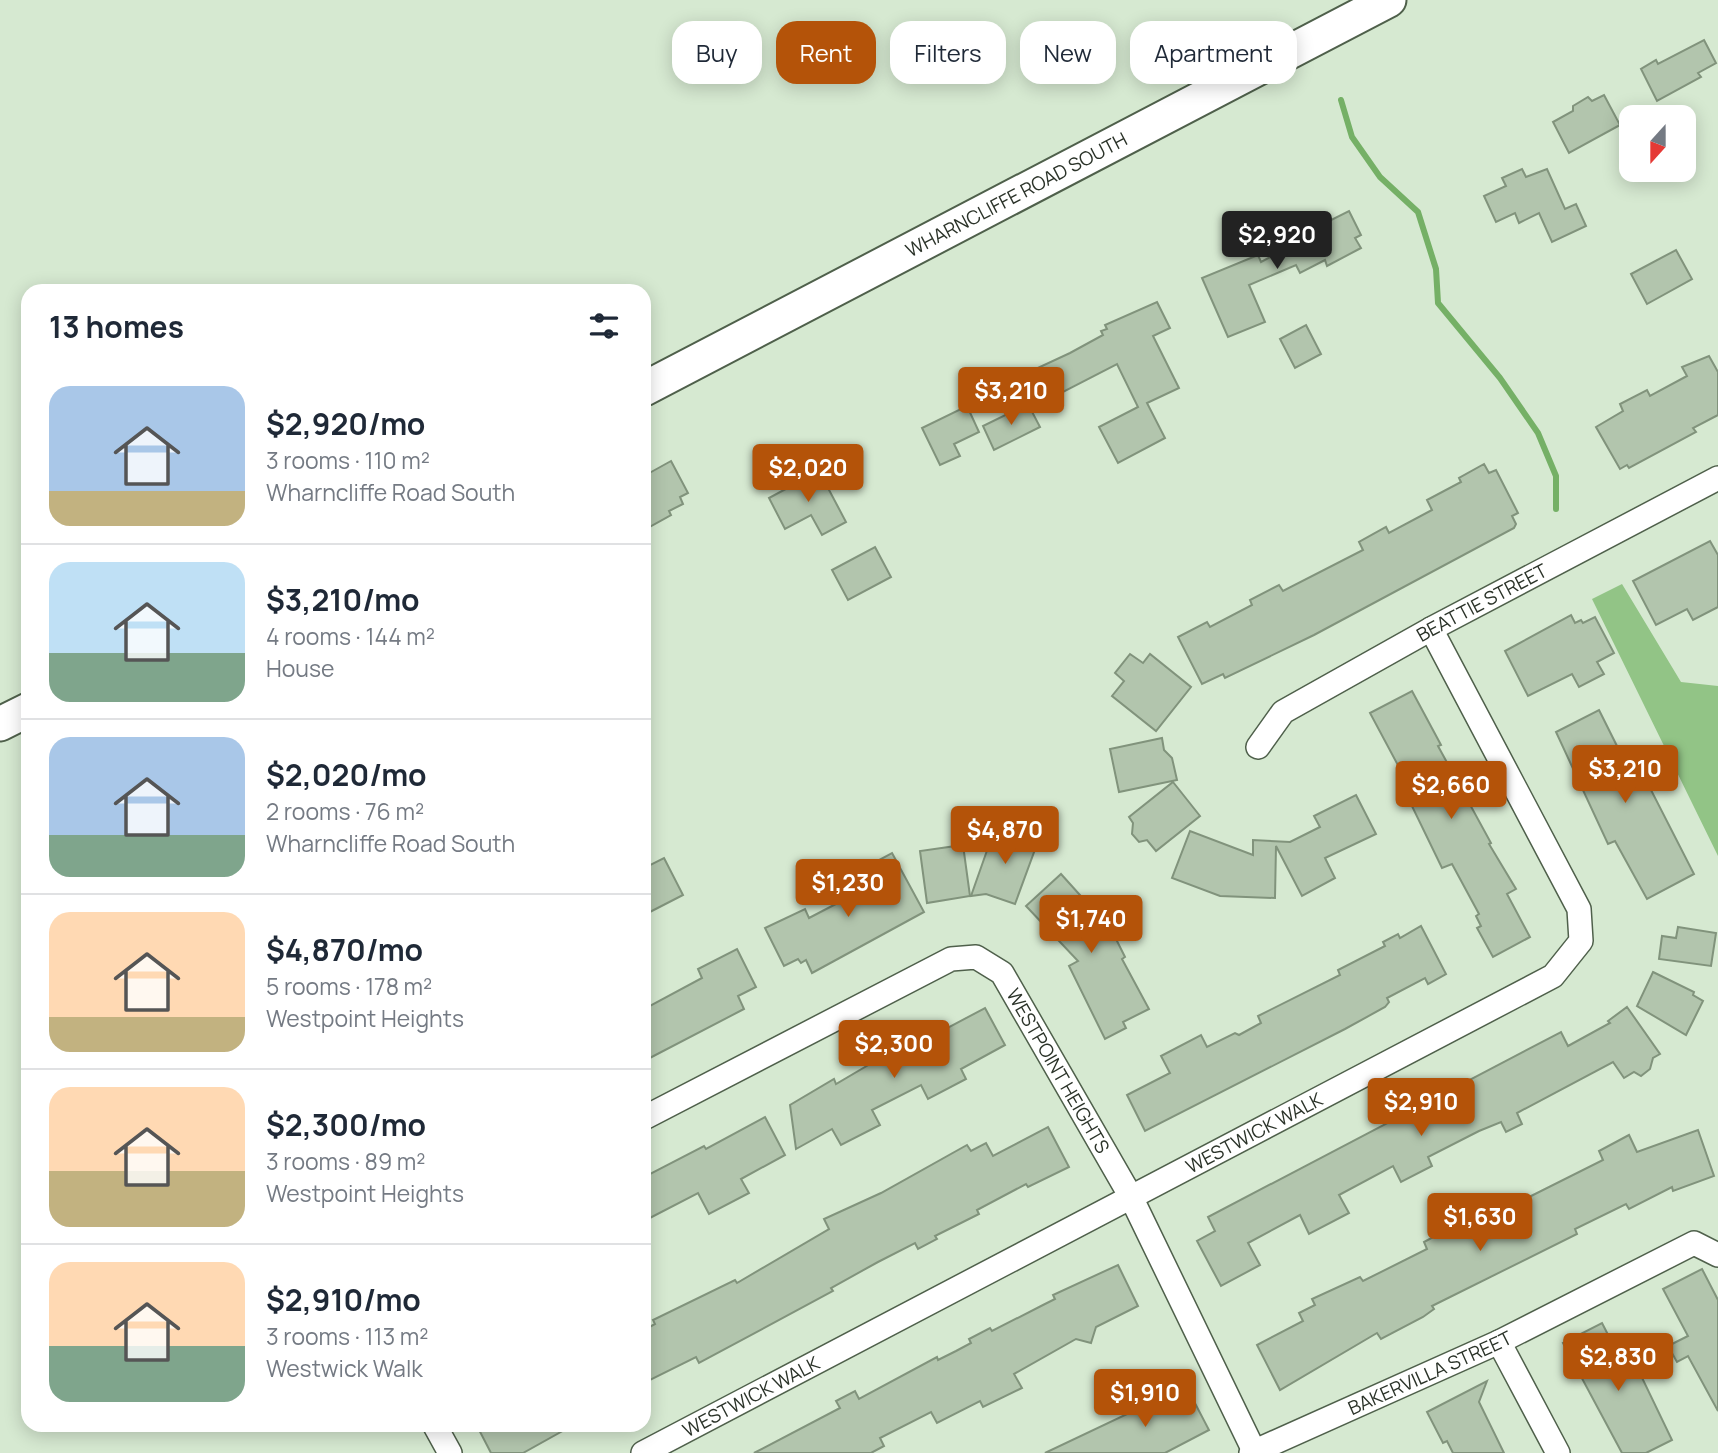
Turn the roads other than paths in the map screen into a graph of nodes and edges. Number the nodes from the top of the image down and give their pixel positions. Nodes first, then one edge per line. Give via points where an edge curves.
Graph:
1 (1389, 0) edge
2 (651, 384) edge
3 (1718, 478) edge
4 (1431, 629) junction
5 (21, 713) edge
6 (0, 724) edge
7 (1258, 747) dead end
8 (651, 1114) edge
9 (1131, 1197) junction
10 (1718, 1255) edge
11 (1499, 1342) junction
12 (438, 1432) edge
13 (1253, 1452) edge
14 (450, 1453) edge
15 (643, 1453) edge
16 (1558, 1453) edge

1 - 2 main road, WHARNCLIFFE ROAD SOUTH
3 - 4 street, BEATTIE STREET
4 - 7 street, BEATTIE STREET via 1283,712
4 - 9 street, WESTWICK WALK via 1579,909 1581,942 1553,976
5 - 6 main road
8 - 9 street, WESTPOINT HEIGHTS via 951,959 976,957 1002,973
9 - 13 street, WESTPOINT HEIGHTS
9 - 15 street, WESTWICK WALK
10 - 11 street, BAKERVILLA STREET via 1694,1243
11 - 13 street, BAKERVILLA STREET
11 - 16 street
12 - 14 street

